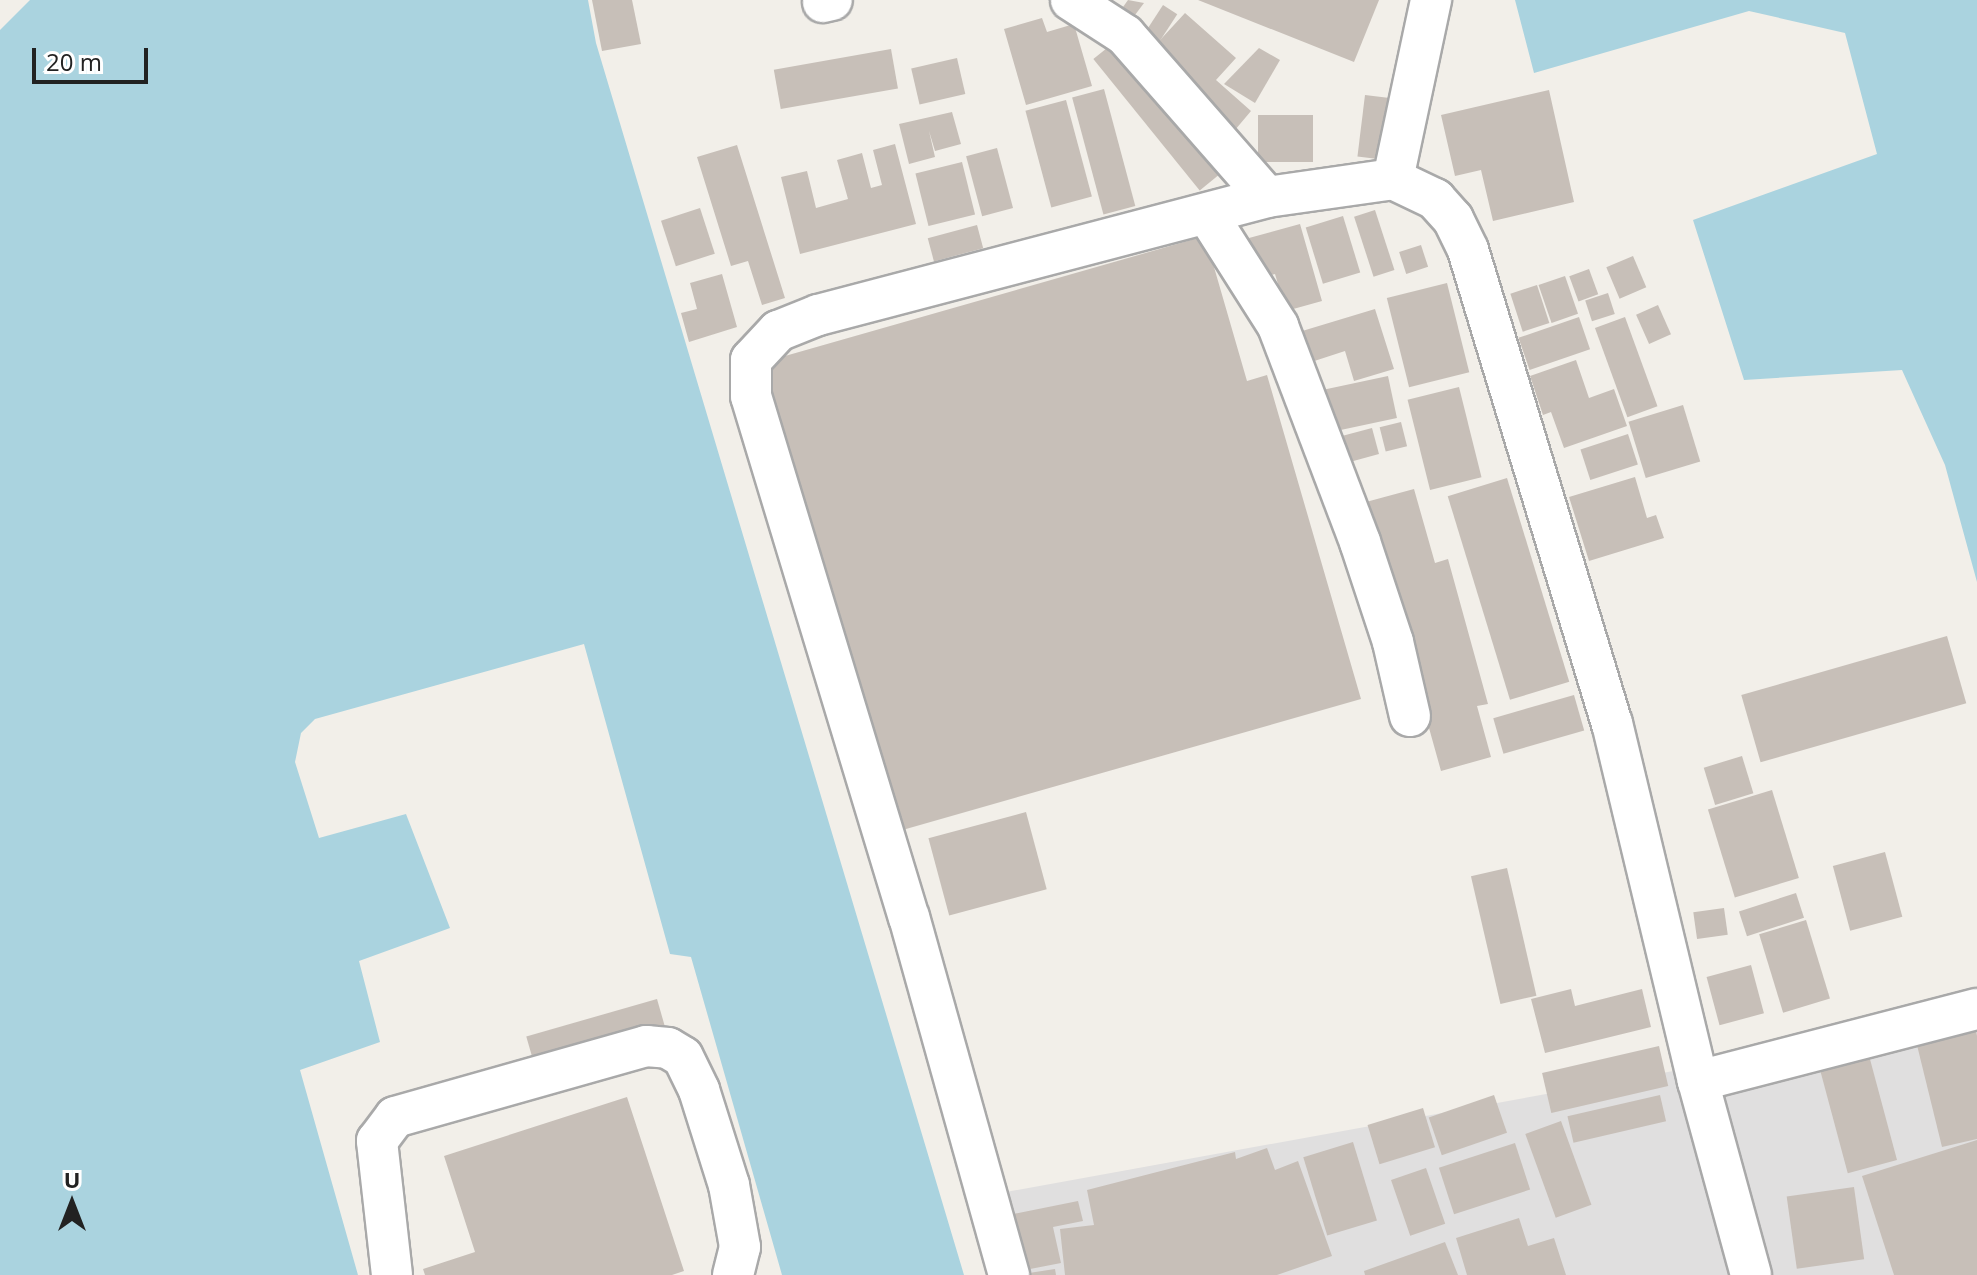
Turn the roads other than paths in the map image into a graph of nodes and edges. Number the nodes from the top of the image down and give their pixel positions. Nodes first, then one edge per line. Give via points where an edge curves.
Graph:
1 (1071, 0) edge
2 (1431, 0) edge
3 (1393, 179) junction
4 (1267, 197) junction
5 (1207, 214) junction
6 (1410, 716) dead end
7 (1977, 1009) edge
8 (1698, 1081) junction
9 (392, 1275) edge
10 (733, 1275) edge
11 (1009, 1275) edge
12 (1751, 1275) edge

1 - 4 street via 1125,35
2 - 3 street
3 - 4 street
3 - 8 street via 1435,199 1453,219 1468,250 1612,723
4 - 5 street
5 - 6 street via 1278,326 1360,542 1393,642
5 - 11 street via 818,315 778,331 751,360 751,396 909,918
7 - 8 street
8 - 12 street
9 - 10 street via 377,1141 395,1117 646,1046 668,1048 683,1057 699,1090 729,1185 739,1263

